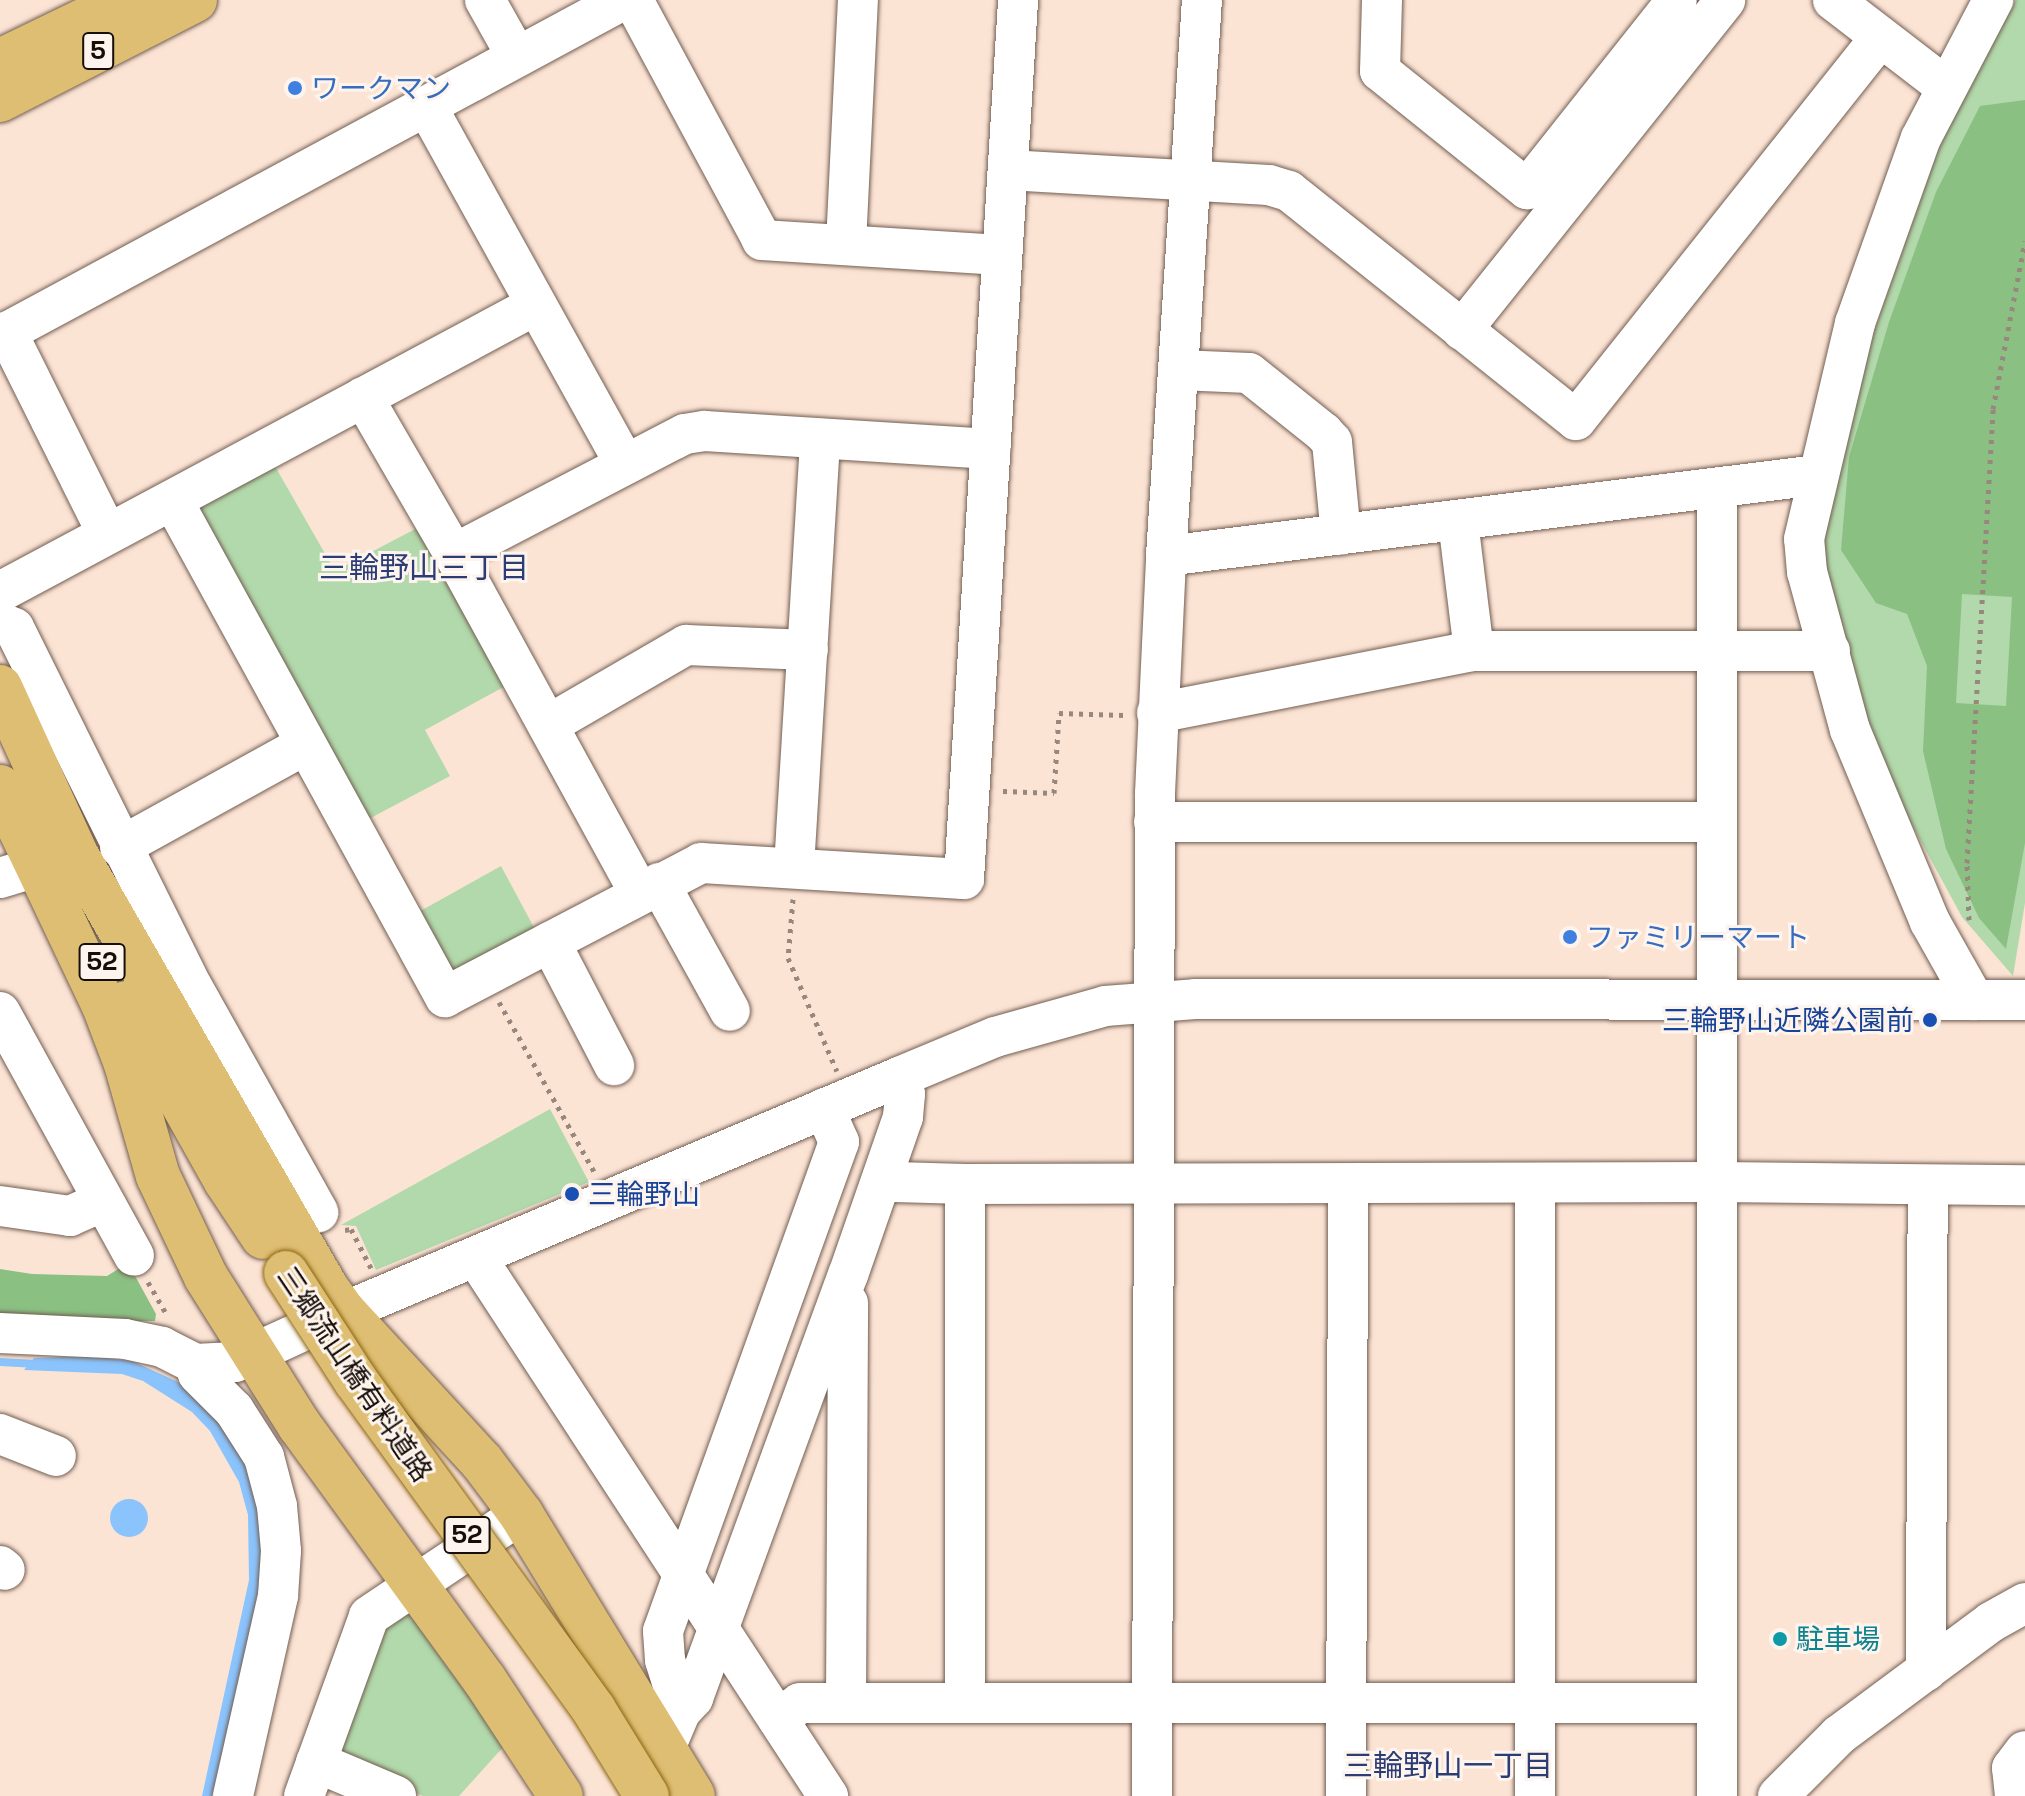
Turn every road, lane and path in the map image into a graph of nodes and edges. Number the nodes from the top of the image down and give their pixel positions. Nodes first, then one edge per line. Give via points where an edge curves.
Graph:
1 (126, 0) edge
2 (195, 0) edge
3 (485, 0) edge
4 (623, 0) edge
5 (633, 0) edge
6 (858, 0) edge
7 (1018, 0) edge
8 (1202, 0) edge
9 (1382, 0) edge
10 (1725, 0) edge
11 (1833, 0) edge
12 (1993, 0) edge
13 (1667, 3) edge
14 (1880, 38) junction
15 (517, 57) junction
16 (0, 61) edge
17 (1946, 87) junction
18 (0, 100) edge
19 (427, 107) junction
20 (1008, 170) junction
21 (1190, 179) junction
22 (2025, 241) edge
23 (846, 244) junction
24 (1001, 255) junction
25 (536, 305) junction
26 (1462, 330) junction
27 (1179, 370) junction
28 (363, 397) junction
29 (820, 439) junction
30 (990, 449) junction
31 (624, 463) junction
32 (1817, 475) junction
33 (1717, 490) junction
34 (173, 501) junction
35 (1458, 521) junction
36 (107, 533) junction
37 (1341, 535) junction
38 (454, 554) junction
39 (1166, 556) junction
40 (0, 592) edge
41 (0, 622) edge
42 (808, 650) junction
43 (1474, 651) junction
44 (1830, 651) junction
45 (1719, 653) junction
46 (0, 687) edge
47 (1142, 714) junction
48 (548, 725) junction
49 (305, 745) junction
50 (0, 787) edge
51 (970, 788) junction
52 (1154, 822) junction
53 (1717, 822) junction
54 (120, 847) junction
55 (38, 866) edge
56 (794, 867) junction
57 (650, 888) junction
58 (1969, 931) dead end
59 (550, 942) junction
60 (485, 977) junction
61 (1718, 1000) junction
62 (1974, 1000) junction
63 (2025, 1000) edge
64 (1152, 1003) junction
65 (730, 1011) dead end
66 (0, 1012) edge
67 (614, 1065) dead end
68 (899, 1077) junction
69 (832, 1094) junction
70 (883, 1177) junction
71 (1718, 1182) junction
72 (600, 1183) dead end
73 (1153, 1183) junction
74 (965, 1184) junction
75 (1535, 1184) junction
76 (1348, 1185) junction
77 (2025, 1185) edge
78 (1928, 1186) junction
79 (103, 1201) junction
80 (0, 1206) edge
81 (334, 1220) joint
82 (134, 1256) joint
83 (476, 1257) junction
84 (848, 1275) junction
85 (376, 1280) dead end
86 (344, 1312) junction
87 (168, 1318) dead end
88 (6, 1343) edge
89 (254, 1355) junction
90 (195, 1364) junction
91 (0, 1434) edge
92 (56, 1456) dead end
93 (521, 1514) junction
94 (683, 1573) junction
95 (415, 1586) junction
96 (2025, 1603) edge
97 (719, 1629) junction
98 (1926, 1671) junction
99 (965, 1701) junction
100 (846, 1703) junction
101 (1152, 1703) junction
102 (1716, 1703) junction
103 (1534, 1704) junction
104 (1346, 1705) junction
105 (778, 1719) junction
106 (673, 1729) junction
107 (2025, 1751) edge
108 (310, 1779) edge
109 (233, 1796) edge
110 (396, 1796) edge
111 (561, 1796) edge
112 (626, 1796) edge
113 (647, 1796) edge
114 (693, 1796) edge
115 (828, 1796) edge
116 (1152, 1796) edge
117 (1346, 1796) edge
118 (1535, 1796) edge
119 (1717, 1796) edge
120 (1778, 1796) edge
121 (2015, 1796) edge

1 - 16 main road, 5
2 - 18 main road, 5
3 - 15 street
4 - 15 street
5 - 23 street via 762,240
6 - 23 street
7 - 20 street
8 - 21 street
9 - 13 street via 1380,71 1527,189
10 - 26 street
11 - 14 street
12 - 17 street
14 - 17 street
14 - 26 street via 1576,420
15 - 19 street
17 - 32 street via 1921,138 1855,323
19 - 25 street
19 - 36 street via 7,332
20 - 21 street
20 - 24 street
21 - 26 street via 1289,191
21 - 27 street
22 - 58 path via 1993,409 1967,863
23 - 24 street
24 - 30 street
25 - 28 street
25 - 31 street
27 - 37 street via 1249,373 1323,432 1332,442
27 - 39 street
28 - 34 street
28 - 38 street
29 - 30 street
29 - 31 street via 705,431 685,434
29 - 42 street
30 - 51 street
31 - 38 street
32 - 33 street
32 - 44 street via 1804,539 1807,572
33 - 35 street
33 - 45 street
34 - 36 street
34 - 49 street
35 - 37 street
35 - 43 street
36 - 40 street
37 - 39 street
38 - 48 street
39 - 47 street
41 - 54 street via 14,628
42 - 48 street via 686,645
42 - 56 street
43 - 45 street
43 - 47 street
44 - 45 street
44 - 62 street via 1858,751 1930,922
45 - 53 street
46 - 55 main road, 52
47 - 51 path via 1059,713 1054,793
47 - 52 street
48 - 57 street
49 - 54 street
49 - 60 street via 445,997
50 - 55 main road, 52
51 - 56 street via 964,879
52 - 53 street
52 - 64 street
53 - 61 street
54 - 81 street
55 - 86 main road
55 - 89 main road via 104,1006 171,1207
55 - 113 main road, 三郷流山橋有料道路 / 52, bridge via 104,939 159,1062 226,1181 364,1393 594,1710
56 - 57 street via 701,863
56 - 69 path via 788,958
57 - 59 street
57 - 65 street
59 - 60 street
59 - 67 street
60 - 72 path
61 - 62 street
61 - 64 street
61 - 71 street
62 - 63 street
64 - 68 street via 1105,1006 1054,1019
64 - 73 street
66 - 79 street
68 - 69 street
68 - 70 street via 905,1094 903,1117
69 - 83 street
69 - 94 street via 839,1142
70 - 74 street
70 - 84 street
71 - 75 street
71 - 78 street
71 - 102 street
73 - 74 street
73 - 76 street
73 - 101 street
74 - 99 street
75 - 76 street
75 - 103 street
76 - 104 street
77 - 78 street
78 - 98 street
79 - 80 street via 70,1216
79 - 82 street
81 - 85 path
82 - 87 path
83 - 86 street
83 - 94 street
84 - 97 street
84 - 100 street
86 - 89 street
86 - 93 main road via 482,1462
88 - 90 street via 125,1339 162,1347
89 - 90 street via 235,1362
89 - 95 main road
90 - 109 street via 264,1457 277,1506 281,1551 278,1596
91 - 92 street
93 - 95 street
93 - 106 main road
94 - 97 street
94 - 106 street via 663,1631
95 - 108 street via 369,1616
95 - 111 main road
96 - 98 street
97 - 105 street
97 - 106 street via 693,1698
98 - 120 street via 1839,1735
99 - 100 street
99 - 101 street
100 - 105 street via 800,1703
101 - 104 street
101 - 116 street
102 - 103 street
102 - 119 street
103 - 104 street
103 - 118 street
104 - 117 street
105 - 115 street
106 - 112 street
106 - 114 main road
107 - 121 street via 2012,1768
108 - 110 street

